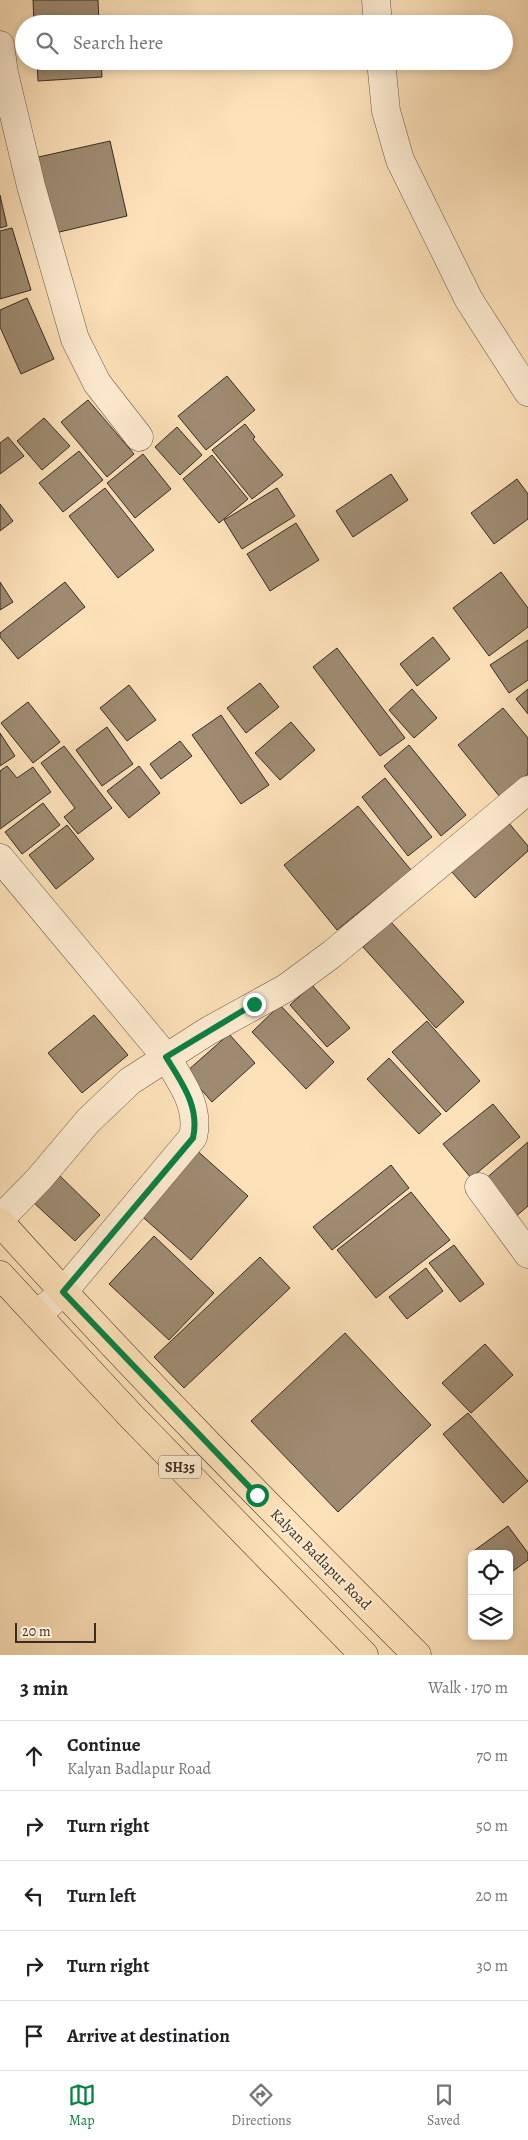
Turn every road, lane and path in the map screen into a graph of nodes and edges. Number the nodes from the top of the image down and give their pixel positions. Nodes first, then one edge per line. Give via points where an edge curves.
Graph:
1 (376, 0) edge
2 (377, 15) edge
3 (0, 45) edge
4 (382, 70) edge
5 (528, 392) edge
6 (139, 437) dead end
7 (528, 790) edge
8 (0, 858) edge
9 (166, 1057) junction
10 (479, 1187) dead end
11 (0, 1220) edge
12 (528, 1254) edge
13 (0, 1275) edge
14 (63, 1292) junction
15 (37, 1316) junction
16 (364, 1655) edge
17 (417, 1655) edge

1 - 2 street
3 - 6 street via 31,186 75,339 96,383
4 - 5 street via 386,111 400,160 469,300
7 - 9 street via 332,954 286,988
8 - 9 street
9 - 11 street via 130,1081 88,1121
9 - 14 street via 193,1107 196,1124 193,1138
10 - 12 street
11 - 14 main road, Kalyan Badlapur Road / SH35
13 - 15 main road, SH35
14 - 15 street
14 - 17 main road, Kalyan Badlapur Road / SH35 via 257,1495
15 - 16 main road, SH35

